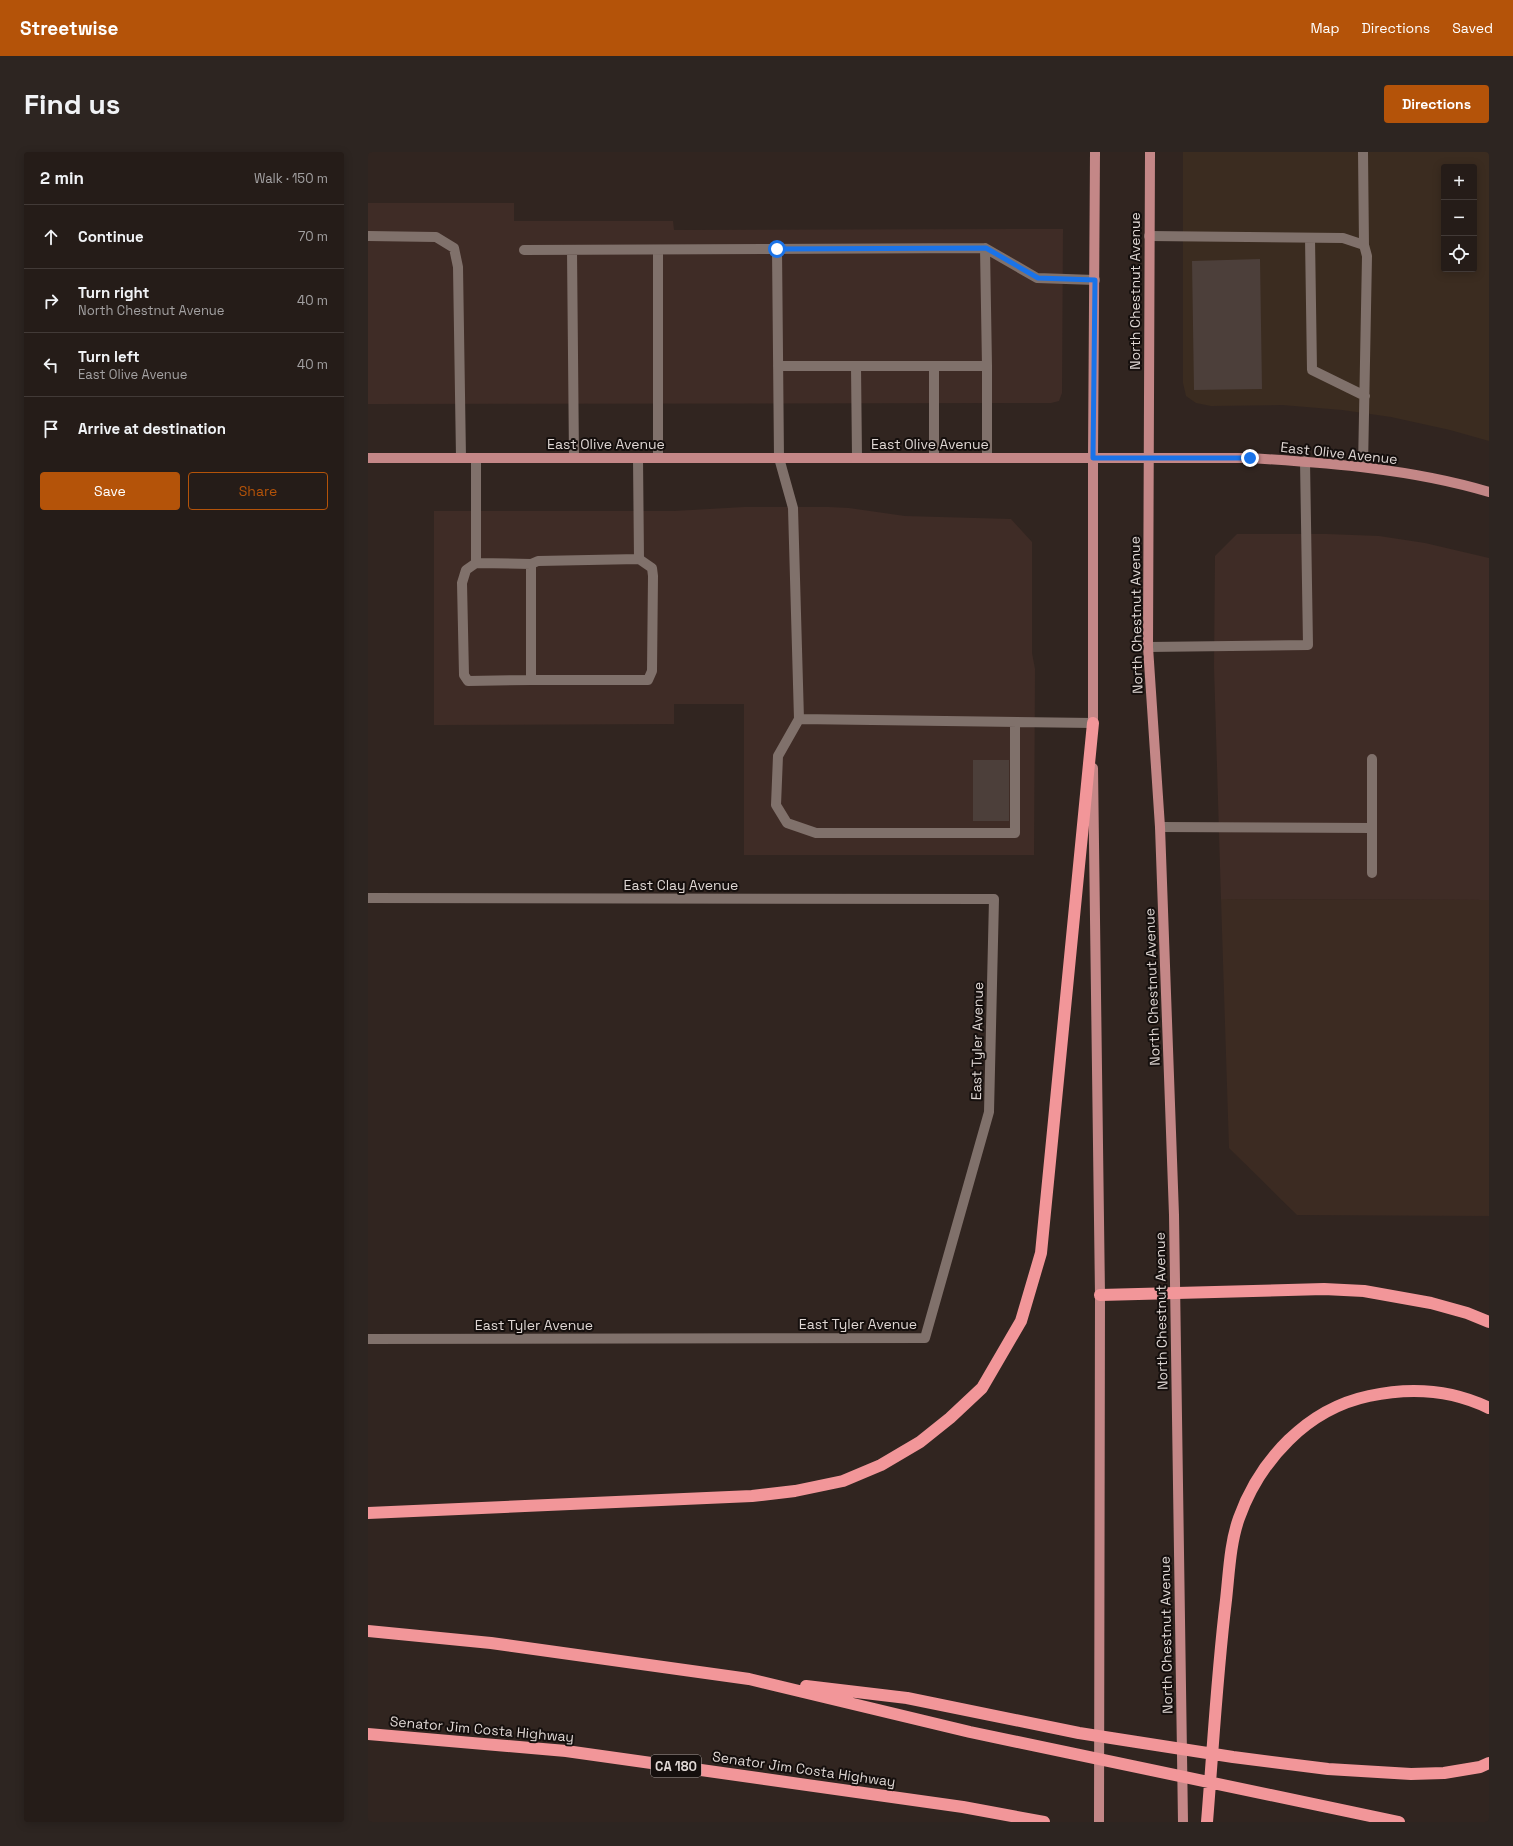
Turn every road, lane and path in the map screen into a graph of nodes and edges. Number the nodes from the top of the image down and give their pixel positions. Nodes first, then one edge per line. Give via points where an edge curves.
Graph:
1 (1095, 152) edge
2 (1150, 152) edge
3 (1363, 152) edge
4 (368, 236) edge
5 (1149, 236) junction
6 (1310, 238) junction
7 (1364, 245) junction
8 (986, 248) junction
9 (777, 249) junction
10 (524, 250) dead end
11 (658, 250) junction
12 (572, 251) junction
13 (1095, 280) junction
14 (778, 366) junction
15 (856, 366) junction
16 (934, 366) junction
17 (987, 366) junction
18 (1365, 396) junction
19 (368, 458) edge
20 (460, 458) junction
21 (476, 458) junction
22 (574, 458) junction
23 (638, 458) junction
24 (658, 458) junction
25 (779, 458) junction
26 (857, 458) junction
27 (934, 458) junction
28 (987, 458) junction
29 (1093, 458) junction
30 (1149, 458) junction
31 (1305, 461) junction
32 (1363, 467) junction
33 (1489, 492) edge
34 (639, 558) junction
35 (476, 563) junction
36 (531, 564) junction
37 (1148, 646) junction
38 (531, 680) junction
39 (799, 720) junction
40 (1015, 722) junction
41 (1093, 723) junction
42 (1372, 759) dead end
43 (1160, 827) junction
44 (1372, 828) junction
45 (1372, 873) dead end
46 (368, 898) edge
47 (994, 899) joint
48 (1176, 1292) junction
49 (1100, 1294) junction
50 (1489, 1322) edge
51 (368, 1339) edge
52 (1489, 1408) edge
53 (368, 1513) edge
54 (368, 1631) edge
55 (749, 1679) junction
56 (368, 1734) edge
57 (1489, 1763) edge
58 (1044, 1822) edge
59 (1099, 1822) edge
60 (1183, 1822) edge
61 (1207, 1822) edge
62 (1399, 1822) edge

1 - 13 main road
2 - 5 main road, North Chestnut Avenue
3 - 7 street
4 - 20 street via 436,237 454,248 458,267
5 - 6 street
5 - 30 main road, North Chestnut Avenue
6 - 7 street via 1343,238
6 - 18 street via 1312,370
7 - 18 street via 1367,256
8 - 9 street
8 - 13 street via 1038,278
8 - 17 street
9 - 11 street
9 - 14 street
10 - 12 street
11 - 12 street
11 - 24 street
12 - 22 street
13 - 29 main road
14 - 15 street
14 - 25 street
15 - 16 street
15 - 26 street
16 - 17 street
16 - 27 street
17 - 28 street
18 - 32 street
19 - 20 main road, East Olive Avenue
20 - 21 main road, East Olive Avenue
21 - 22 main road, East Olive Avenue
21 - 35 street
22 - 23 main road, East Olive Avenue
23 - 24 main road, East Olive Avenue
23 - 34 street
24 - 25 main road, East Olive Avenue
25 - 26 main road, East Olive Avenue
25 - 39 street via 793,508
26 - 27 main road, East Olive Avenue
27 - 28 main road, East Olive Avenue
28 - 29 main road, East Olive Avenue
29 - 30 main road, East Olive Avenue
29 - 41 main road
30 - 31 main road, East Olive Avenue
30 - 37 main road, North Chestnut Avenue
31 - 32 main road, East Olive Avenue
31 - 37 street via 1308,645
32 - 33 main road, East Olive Avenue via 1427,477
34 - 36 street via 538,561
34 - 38 street via 652,568 653,576 652,671 648,680
35 - 36 street
35 - 38 street via 466,570 462,583 464,675 468,681
36 - 38 street
37 - 43 main road, North Chestnut Avenue
39 - 40 street
39 - 40 street via 778,756 776,804 787,822 816,833 1015,833
40 - 41 street
41 - 49 main road
41 - 53 highway via 1041,1253 1021,1321 982,1388 920,1442 881,1465 843,1481 795,1491 752,1496
42 - 44 street
43 - 44 street
43 - 48 main road, North Chestnut Avenue
44 - 45 street
46 - 47 street, East Clay Avenue
47 - 51 street, East Tyler Avenue via 989,1112 925,1338
48 - 49 highway
48 - 50 highway via 1324,1289 1364,1291 1431,1303
48 - 60 main road, North Chestnut Avenue
49 - 59 main road
52 - 61 highway via 1470,1399 1411,1390 1354,1399 1301,1427 1270,1460 1253,1486 1239,1519 1233,1547 1222,1636
54 - 55 highway via 491,1643
55 - 57 highway via 907,1698 1079,1732 1328,1770 1404,1774 1444,1773
55 - 62 highway via 970,1732
56 - 58 highway, Senator Jim Costa Highway / CA 180 via 566,1752 963,1807

